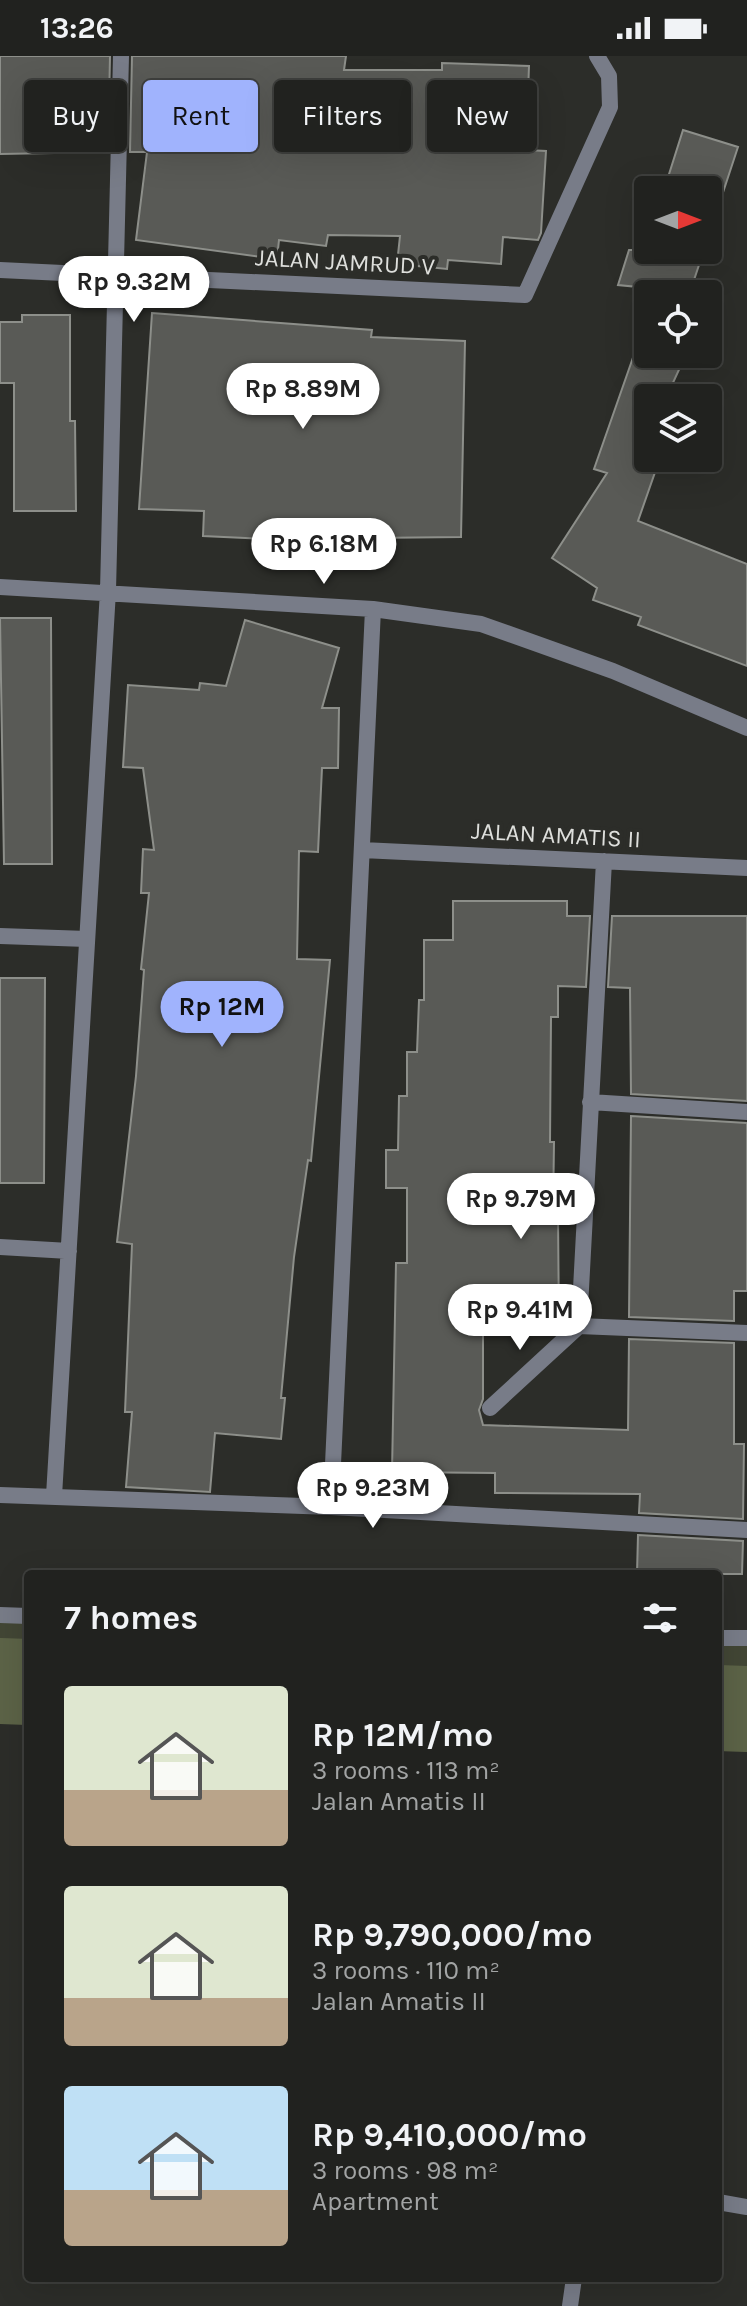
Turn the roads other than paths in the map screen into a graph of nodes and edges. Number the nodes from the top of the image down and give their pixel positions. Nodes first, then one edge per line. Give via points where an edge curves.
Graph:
1 (121, 56) edge
2 (597, 56) edge
3 (0, 270) edge
4 (115, 275) junction
5 (0, 587) edge
6 (108, 591) junction
7 (373, 609) junction
8 (747, 728) edge
9 (362, 850) junction
10 (604, 861) junction
11 (747, 868) edge
12 (0, 936) edge
13 (87, 939) junction
14 (590, 1102) junction
15 (747, 1112) edge
16 (0, 1247) edge
17 (69, 1251) junction
18 (579, 1326) junction
19 (747, 1333) edge
20 (490, 1408) dead end
21 (0, 1495) edge
22 (54, 1496) junction
23 (331, 1507) junction
24 (747, 1530) edge
25 (0, 1615) edge
26 (24, 1616) edge
27 (722, 1638) edge
28 (747, 1638) edge
29 (722, 2203) edge
30 (747, 2207) edge
31 (573, 2282) edge
32 (570, 2306) edge

1 - 4 street
2 - 4 street, JALAN JAMRUD V via 609,76 610,107 525,295
3 - 4 street, JALAN JAMRUD V
4 - 6 street
5 - 6 street
6 - 7 street
6 - 13 street
7 - 8 street via 481,624 613,671
7 - 9 street
9 - 10 street, JALAN AMATIS II
9 - 23 street
10 - 11 street, JALAN AMATIS II
10 - 14 street
12 - 13 street
13 - 17 street
14 - 15 street
14 - 18 street
16 - 17 street
17 - 22 street
18 - 19 street
18 - 20 street
21 - 22 street
22 - 23 street
23 - 24 street
25 - 26 street
27 - 28 street
29 - 30 street
31 - 32 street

